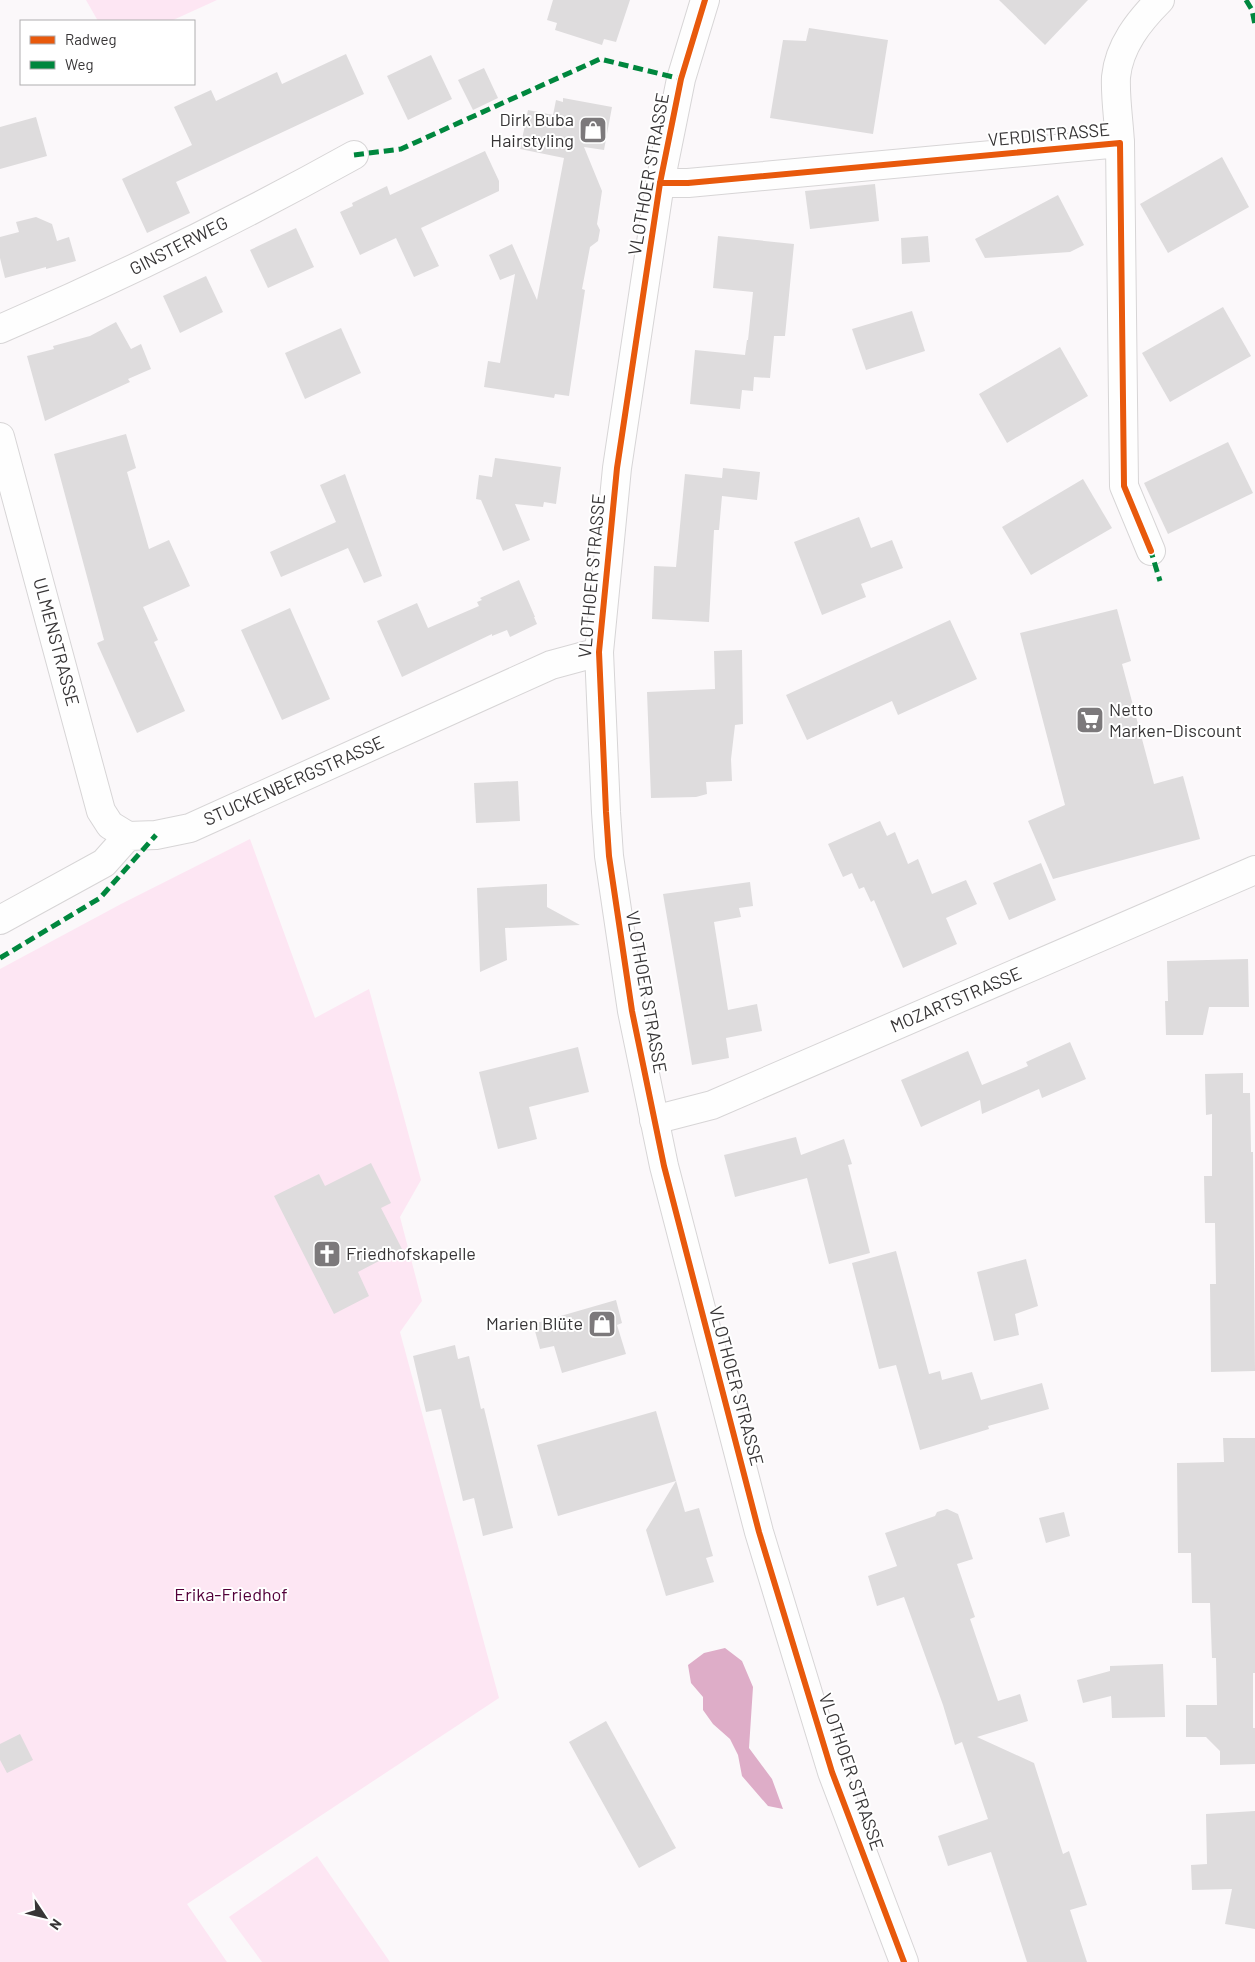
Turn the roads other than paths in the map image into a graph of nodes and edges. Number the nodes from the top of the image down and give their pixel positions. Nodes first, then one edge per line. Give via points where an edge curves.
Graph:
1 (705, 0) edge
2 (1160, 0) edge
3 (1120, 143) junction
4 (354, 155) dead end
5 (660, 183) junction
6 (0, 329) edge
7 (0, 436) edge
8 (1151, 550) dead end
9 (600, 652) junction
10 (128, 836) junction
11 (1255, 870) edge
12 (0, 920) edge
13 (654, 1120) junction
14 (904, 1962) edge

1 - 5 street, VLOTHOER STRASSE via 681,79
2 - 3 street via 1132,32 1120,57 1116,77
3 - 5 street, VERDISTRASSE via 688,184
3 - 8 street, VERDISTRASSE via 1124,486
4 - 6 street, GINSTERWEG via 110,280
5 - 9 street, VLOTHOER STRASSE via 617,468
7 - 10 street, ULMENSTRASSE via 101,811 110,825
9 - 10 street, STUCKENBERGSTRASSE via 551,664 190,828 156,835
9 - 13 street, VLOTHOER STRASSE via 609,856 632,1011
10 - 12 street via 104,863
11 - 13 street, MOZARTSTRASSE via 712,1105
13 - 14 street, VLOTHOER STRASSE via 682,1241 775,1589 832,1772

